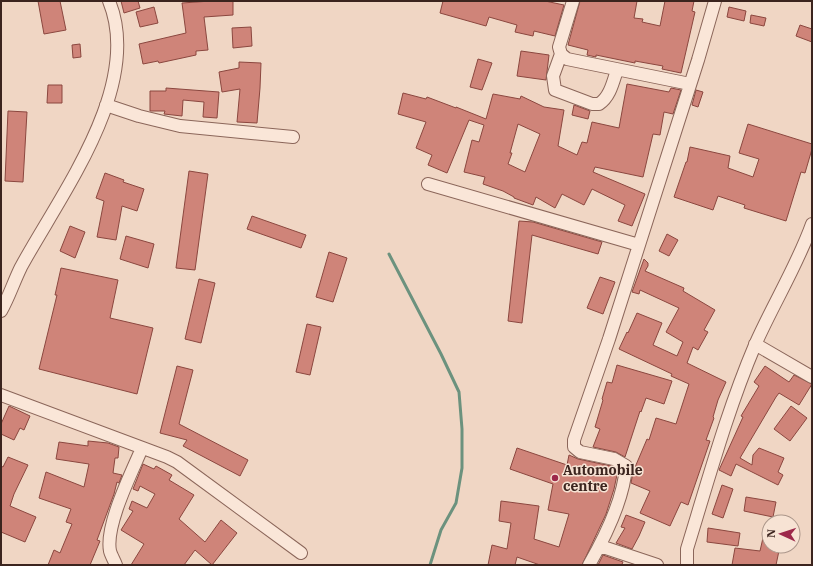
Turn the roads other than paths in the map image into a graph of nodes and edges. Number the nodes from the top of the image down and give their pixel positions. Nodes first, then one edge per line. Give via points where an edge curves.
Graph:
1 (109, 1) edge
2 (573, 1) edge
3 (715, 1) edge
4 (561, 54) junction
5 (617, 70) junction
6 (690, 84) junction
7 (106, 105) junction
8 (293, 137) dead end
9 (428, 184) dead end
10 (812, 224) edge
11 (639, 245) junction
12 (1, 311) edge
13 (755, 344) junction
14 (812, 378) edge
15 (1, 395) edge
16 (142, 448) junction
17 (600, 546) junction
18 (301, 553) dead end
19 (116, 565) edge
20 (589, 565) edge
21 (657, 565) edge
22 (687, 565) edge

1 - 7 street via 118,40 112,89
2 - 4 street via 559,47
3 - 6 street
4 - 5 street via 577,62
4 - 5 street via 553,76 555,90 592,104 603,101 611,89
5 - 6 street
6 - 11 street
7 - 8 street via 180,126
7 - 12 street via 68,186 21,268
9 - 11 street
10 - 13 street
11 - 17 street via 574,440 574,447 580,452 614,459 626,466 626,476 619,500
13 - 14 street
13 - 22 street via 714,459 687,549
15 - 16 street
16 - 18 street via 177,462
16 - 19 street via 117,508 110,534 110,550
17 - 20 street
17 - 21 street

